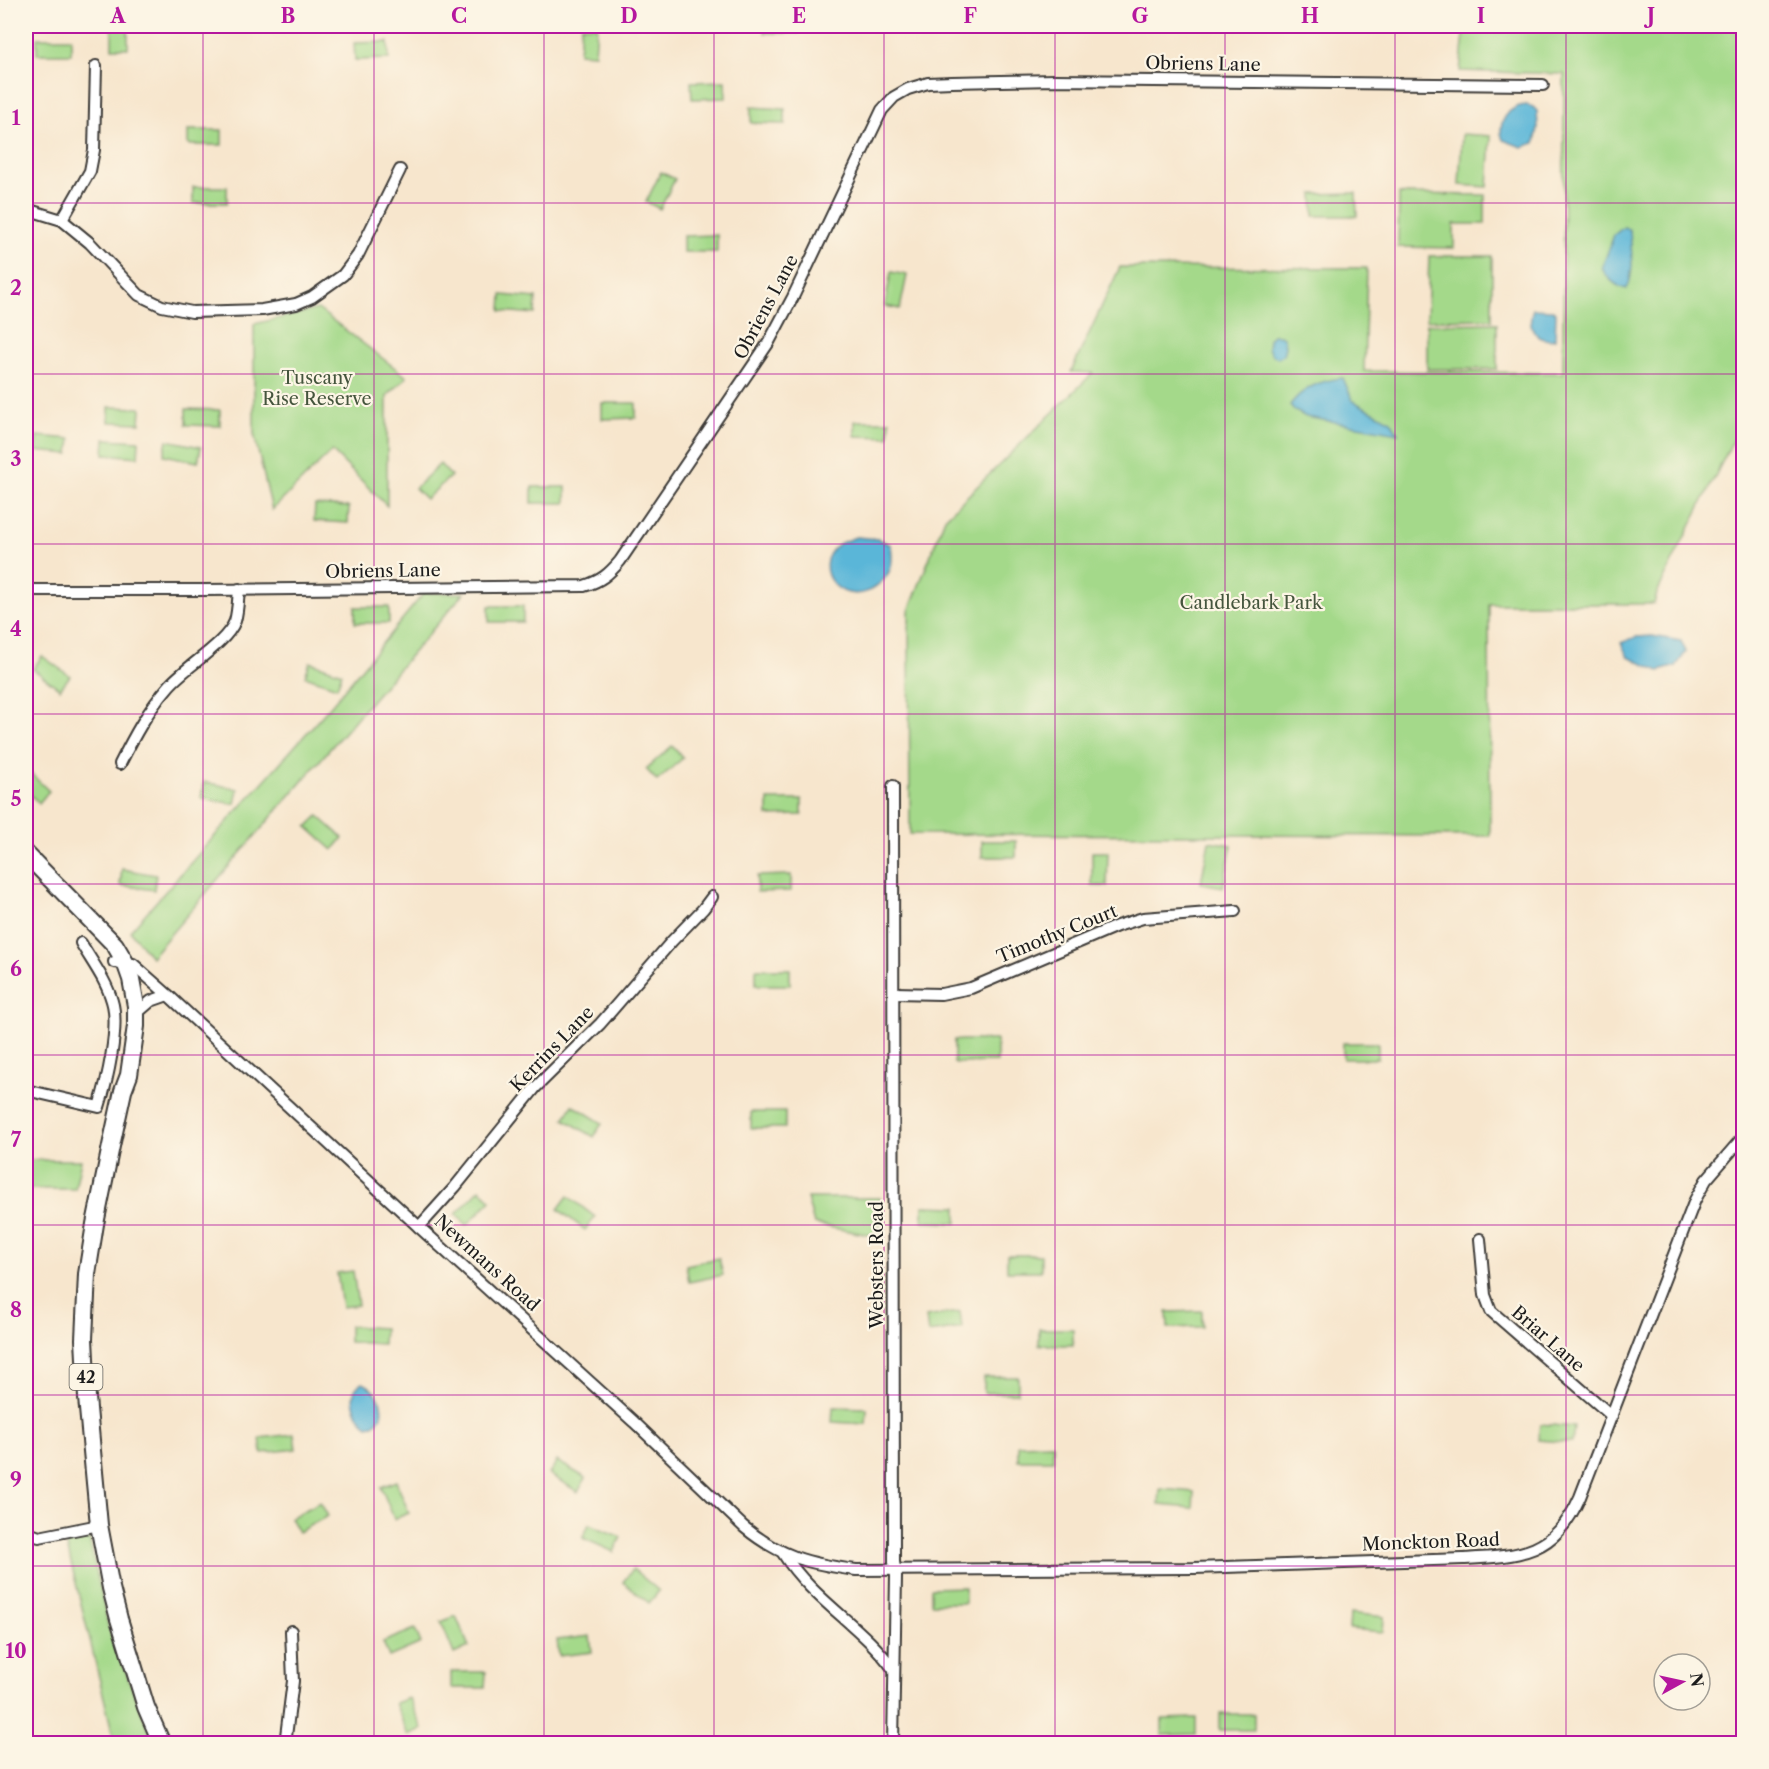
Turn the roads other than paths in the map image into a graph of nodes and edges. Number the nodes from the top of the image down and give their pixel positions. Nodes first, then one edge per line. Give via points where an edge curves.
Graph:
1 (96, 66) dead end
2 (1543, 85) dead end
3 (400, 170) dead end
4 (26, 209) edge
5 (62, 220) junction
6 (239, 589) junction
7 (26, 590) edge
8 (120, 765) dead end
9 (893, 786) dead end
10 (26, 854) edge
11 (26, 867) edge
12 (712, 897) dead end
13 (1235, 911) dead end
14 (81, 943) dead end
15 (120, 962) junction
16 (894, 993) junction
17 (168, 995) junction
18 (136, 1014) junction
19 (26, 1090) edge
20 (123, 1091) junction
21 (1743, 1136) edge
22 (419, 1227) junction
23 (1480, 1239) dead end
24 (1612, 1416) junction
25 (99, 1525) junction
26 (26, 1532) edge
27 (783, 1553) junction
28 (895, 1571) junction
29 (291, 1631) dead end
30 (895, 1637) junction
31 (878, 1648) junction
32 (133, 1662) junction
33 (895, 1670) junction
34 (162, 1743) edge
35 (172, 1743) edge
36 (285, 1743) edge
37 (893, 1743) edge

1 - 5 street via 90,171
2 - 6 street, Obriens Lane via 1054,80 944,82 908,89 887,104 876,119 769,342 610,573 600,581 584,586
3 - 5 street via 358,255 338,279 296,304 262,310 192,312 162,306 139,295 90,243
4 - 5 street
6 - 7 street, Obriens Lane
6 - 8 street via 230,630 157,699
9 - 16 street, Websters Road
10 - 15 main road, Newmans Road / 42 via 105,933
11 - 15 main road, Newmans Road / 42 via 79,916
12 - 22 street, Kerrins Lane via 600,1024 535,1088
13 - 16 street, Timothy Court via 1143,918 971,988 940,994
14 - 19 street via 108,991 115,1014 99,1107
15 - 17 street, Newmans Road via 133,964
15 - 18 main road, 42 via 134,989
15 - 20 main road, 42 via 127,1017
16 - 28 street, Websters Road
17 - 18 street via 151,1000
17 - 22 street, Newmans Road
18 - 20 main road, 42 via 134,1047
20 - 25 main road, 42 via 95,1224 85,1295 87,1398
21 - 24 street, Monckton Road via 1706,1180 1695,1200
22 - 27 street, Newmans Road via 744,1527
23 - 24 street, Briar Lane via 1485,1295 1491,1311
24 - 28 street, Monckton Road via 1566,1524 1546,1542 1518,1554 1194,1568
25 - 26 street via 39,1537
25 - 32 main road, 42 via 116,1609
27 - 28 street, Newmans Road via 836,1568
27 - 31 street, Newmans Road via 802,1580
28 - 30 street, Websters Road
29 - 36 street via 293,1681
30 - 31 street via 890,1644
30 - 33 street, Websters Road
31 - 33 street, Newmans Road
32 - 34 main road, 42
32 - 35 main road, 42
33 - 37 street, Websters Road

